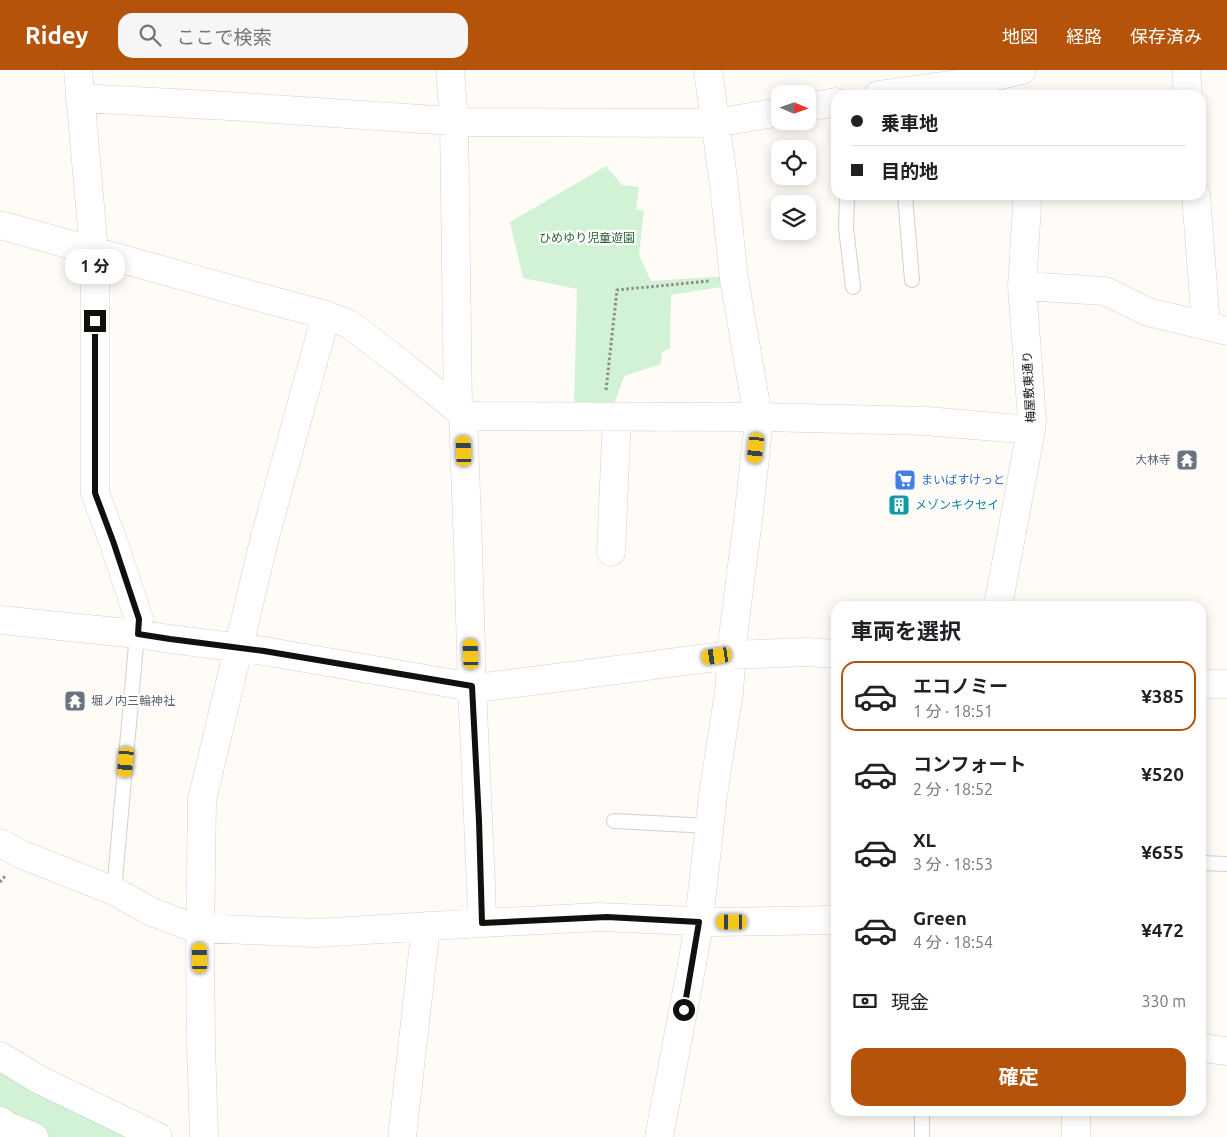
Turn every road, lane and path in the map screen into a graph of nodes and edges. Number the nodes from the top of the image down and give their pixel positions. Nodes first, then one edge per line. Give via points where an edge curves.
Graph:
1 (78, 70) edge
2 (450, 70) edge
3 (708, 70) edge
4 (1022, 70) edge
5 (1186, 70) edge
6 (990, 81) edge
7 (918, 90) edge
8 (1188, 90) edge
9 (80, 98) junction
10 (831, 103) edge
11 (816, 106) edge
12 (771, 114) edge
13 (454, 121) junction
14 (715, 123) junction
15 (847, 200) edge
16 (905, 200) edge
17 (1026, 200) edge
18 (1197, 200) edge
19 (0, 225) edge
20 (94, 251) junction
21 (734, 279) junction
22 (912, 280) dead end
23 (1022, 286) junction
24 (853, 287) dead end
25 (326, 315) junction
26 (1217, 328) edge
27 (460, 411) junction
28 (610, 417) junction
29 (758, 417) junction
30 (1031, 430) junction
31 (611, 552) dead end
32 (999, 601) edge
33 (0, 620) edge
34 (138, 634) junction
35 (239, 647) junction
36 (831, 654) edge
37 (731, 655) junction
38 (1206, 684) edge
39 (1227, 684) edge
40 (472, 686) junction
41 (614, 821) dead end
42 (709, 826) junction
43 (0, 843) edge
44 (1206, 862) edge
45 (1227, 864) edge
46 (114, 892) junction
47 (831, 920) edge
48 (699, 922) junction
49 (482, 923) junction
50 (426, 926) junction
51 (200, 928) junction
52 (1206, 1049) edge
53 (1227, 1051) edge
54 (0, 1056) edge
55 (922, 1116) edge
56 (1076, 1116) edge
57 (4, 1128) edge
58 (34, 1137) edge
59 (158, 1137) edge
60 (204, 1137) edge
61 (402, 1137) edge
62 (658, 1137) edge
63 (922, 1137) edge
64 (1076, 1137) edge

1 - 9 street
2 - 13 street
3 - 14 street
4 - 6 street
5 - 8 street
6 - 7 street
9 - 13 street
9 - 20 street
10 - 11 street
12 - 14 street
13 - 14 street
13 - 27 street
14 - 21 street
15 - 24 lane via 846,228
16 - 22 lane
17 - 23 street, 梅屋敷東通り
18 - 26 street
19 - 20 street
20 - 25 street
20 - 34 street via 95,493 139,619
21 - 28 path via 616,290
21 - 29 street
23 - 26 street via 1105,291 1148,312
23 - 30 street, 梅屋敷東通り
25 - 27 street via 349,324
25 - 35 street
27 - 28 street via 469,416
27 - 40 street
28 - 29 street
28 - 31 street
29 - 30 street via 926,421
29 - 37 street
30 - 32 street, 梅屋敷東通り
33 - 34 street
34 - 35 street
34 - 46 lane
35 - 40 street
35 - 51 street via 202,800
36 - 37 street
37 - 40 street
37 - 42 street via 729,692
38 - 39 street
40 - 49 street
41 - 42 lane
42 - 48 street
43 - 46 street
44 - 45 lane
46 - 51 street via 152,912
47 - 48 street
48 - 49 street via 607,917
48 - 62 street
49 - 50 street
50 - 51 street via 316,933
50 - 61 street
51 - 60 street
52 - 53 street
54 - 59 street via 38,1079
55 - 63 lane
56 - 64 street
57 - 58 street

